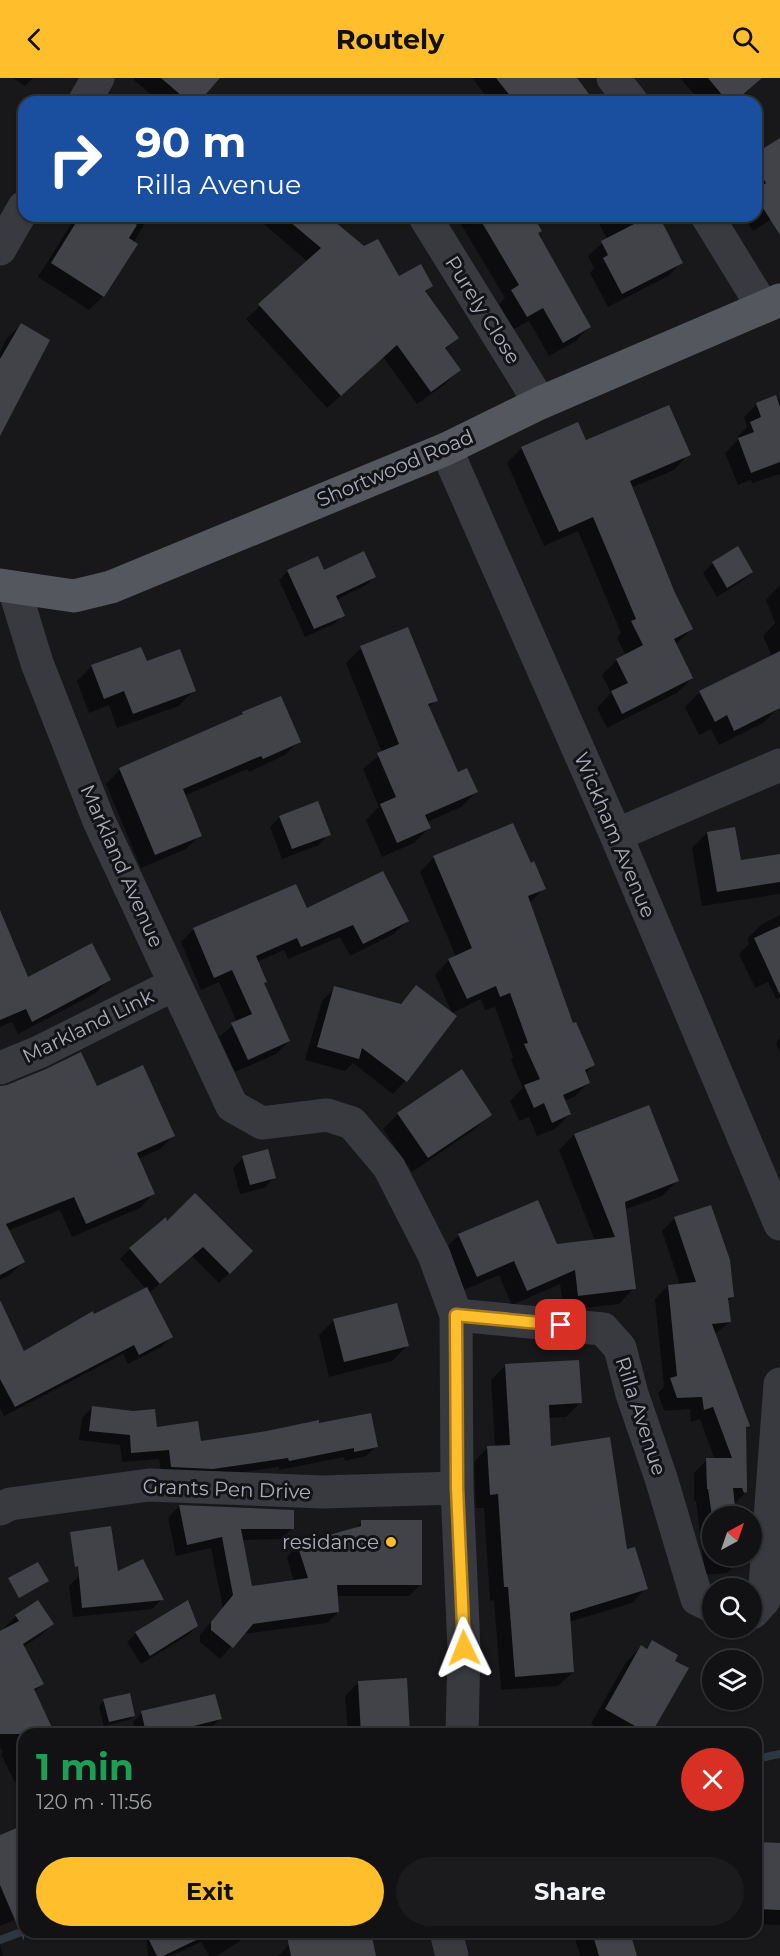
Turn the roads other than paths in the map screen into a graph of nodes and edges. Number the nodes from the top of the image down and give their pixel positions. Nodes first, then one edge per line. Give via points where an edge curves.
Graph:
1 (98, 78) edge
2 (614, 78) edge
3 (88, 96) edge
4 (628, 96) edge
5 (18, 218) edge
6 (428, 222) edge
7 (711, 222) edge
8 (0, 249) edge
9 (771, 304) edge
10 (540, 403) junction
11 (446, 448) junction
12 (7, 587) edge
13 (780, 765) edge
14 (616, 835) junction
15 (175, 984) junction
16 (0, 1068) edge
17 (780, 1224) edge
18 (456, 1315) junction
19 (780, 1384) edge
20 (457, 1488) junction
21 (0, 1509) edge
22 (702, 1601) edge
23 (762, 1602) edge
24 (462, 1728) edge
25 (448, 1938) edge
26 (452, 1956) edge

1 - 3 street
2 - 4 street
5 - 8 street
6 - 10 street, Purely Close
7 - 9 street
9 - 10 main road, Shortwood Road
10 - 11 main road, Shortwood Road
11 - 12 main road, Shortwood Road via 111,587 74,596
11 - 14 street, Wickham Avenue
12 - 15 street, Markland Avenue via 99,821
13 - 14 street
14 - 17 street, Wickham Avenue
15 - 16 street, Markland Link
15 - 18 street, Markland Avenue via 232,1106 262,1123 327,1115 352,1124 390,1167 434,1255
18 - 20 street
18 - 22 street, Rilla Avenue via 603,1329 620,1348 697,1599
19 - 23 street
20 - 21 street, Grants Pen Drive via 322,1492 149,1485 10,1504
20 - 24 street via 464,1648
25 - 26 street

